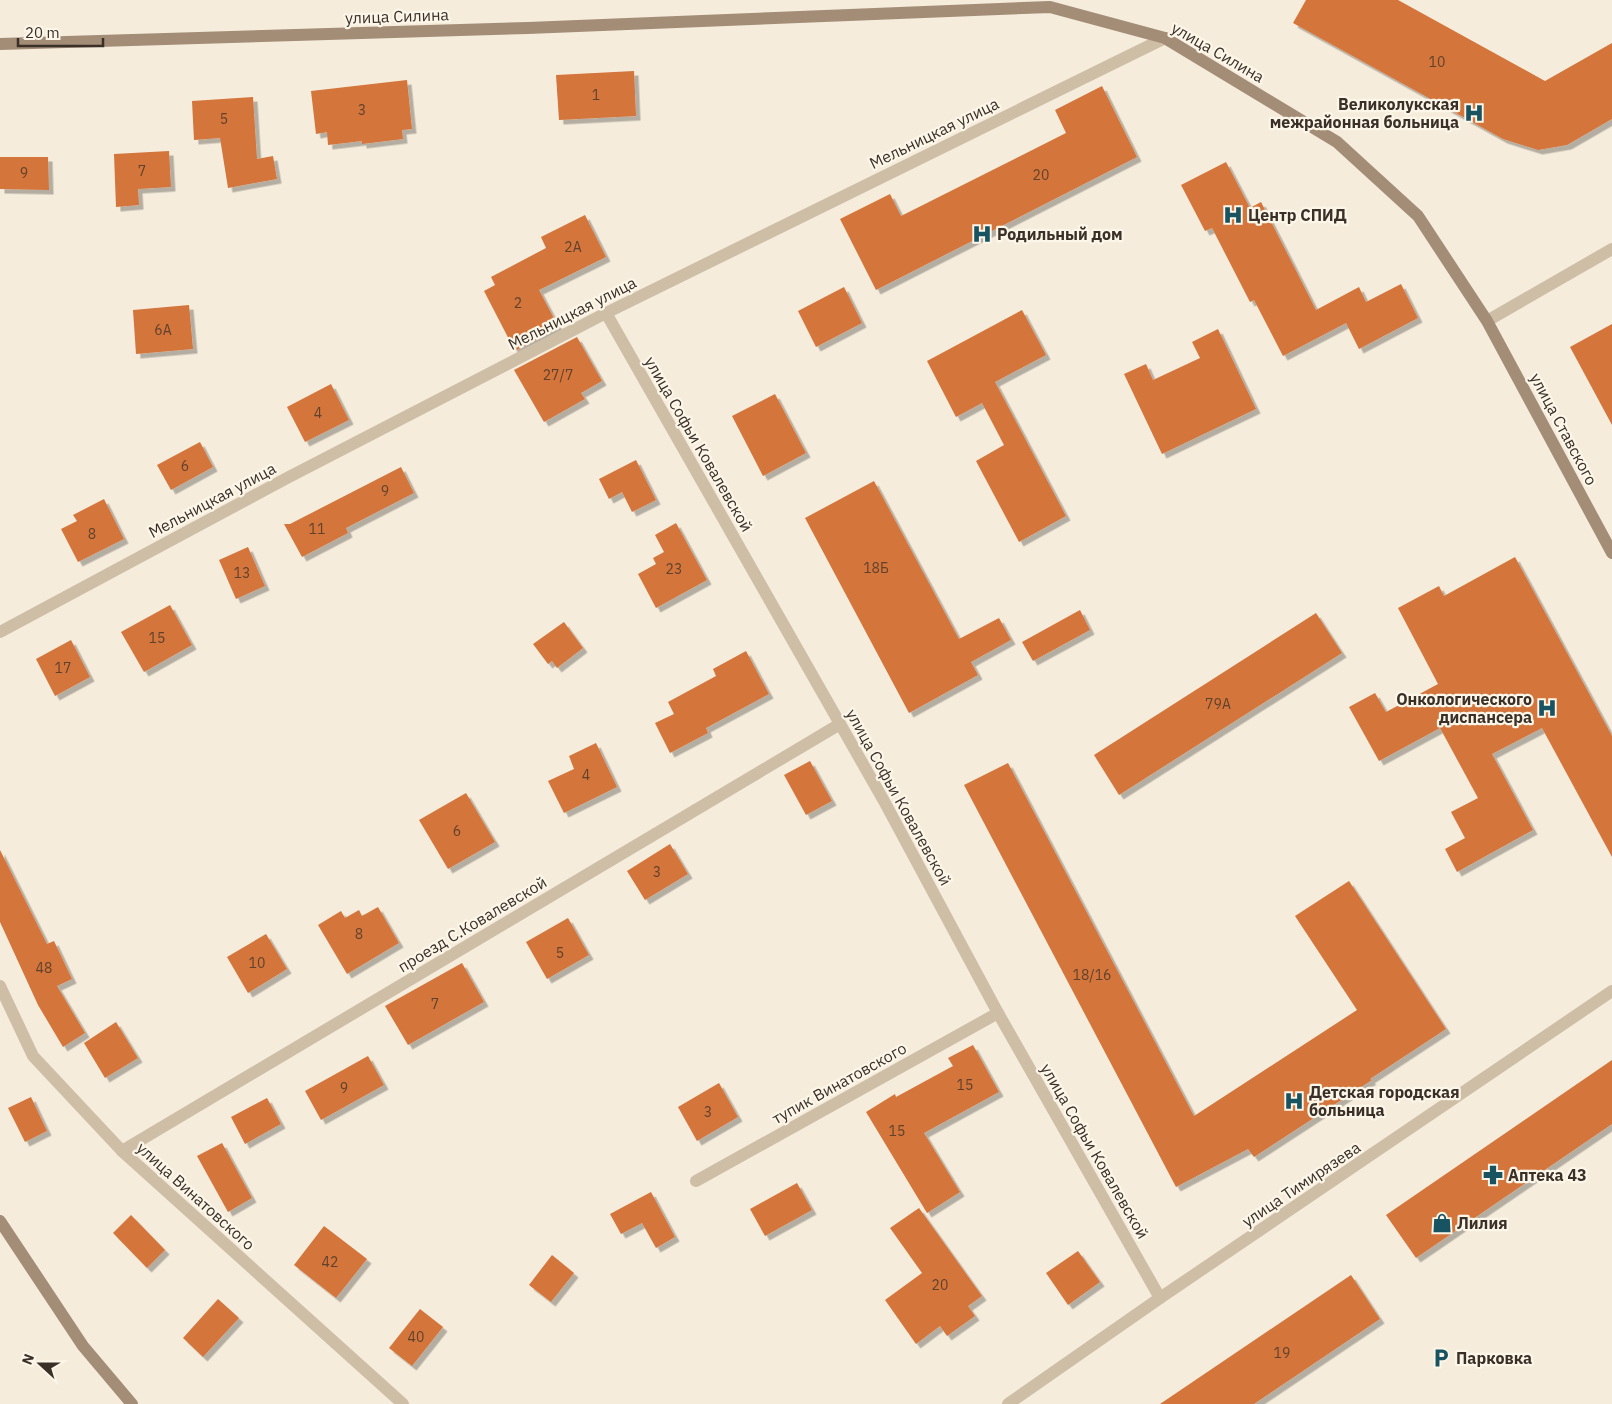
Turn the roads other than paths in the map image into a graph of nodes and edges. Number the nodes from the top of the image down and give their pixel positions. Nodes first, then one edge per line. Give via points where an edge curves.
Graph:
1 (1165, 38) junction
2 (0, 44) edge
3 (1612, 249) edge
4 (606, 314) junction
5 (1487, 321) junction
6 (1612, 553) edge
7 (0, 632) edge
8 (840, 724) junction
9 (0, 986) edge
10 (1612, 991) edge
11 (998, 1013) junction
12 (122, 1151) junction
13 (696, 1182) dead end
14 (0, 1220) edge
15 (1160, 1298) junction
16 (132, 1404) edge
17 (403, 1404) edge
18 (1008, 1404) edge

1 - 2 street, улица Силина via 1050,7 528,28
1 - 4 street, Мельницкая улица
1 - 5 street, улица Силина via 1338,142 1418,216
3 - 5 street
4 - 7 street, Мельницкая улица via 287,478
4 - 8 street, улица Софьи Ковалевской
5 - 6 street, улица Ставского
8 - 11 street, улица Софьи Ковалевской
8 - 12 street, проезд С.Ковалевской
9 - 12 street, улица Винатовского via 33,1056
10 - 15 street, улица Тимирязева
11 - 13 street, тупик Винатовского
11 - 15 street, улица Софьи Ковалевской
12 - 17 street, улица Винатовского
14 - 16 street via 83,1346
15 - 18 street, улица Тимирязева

